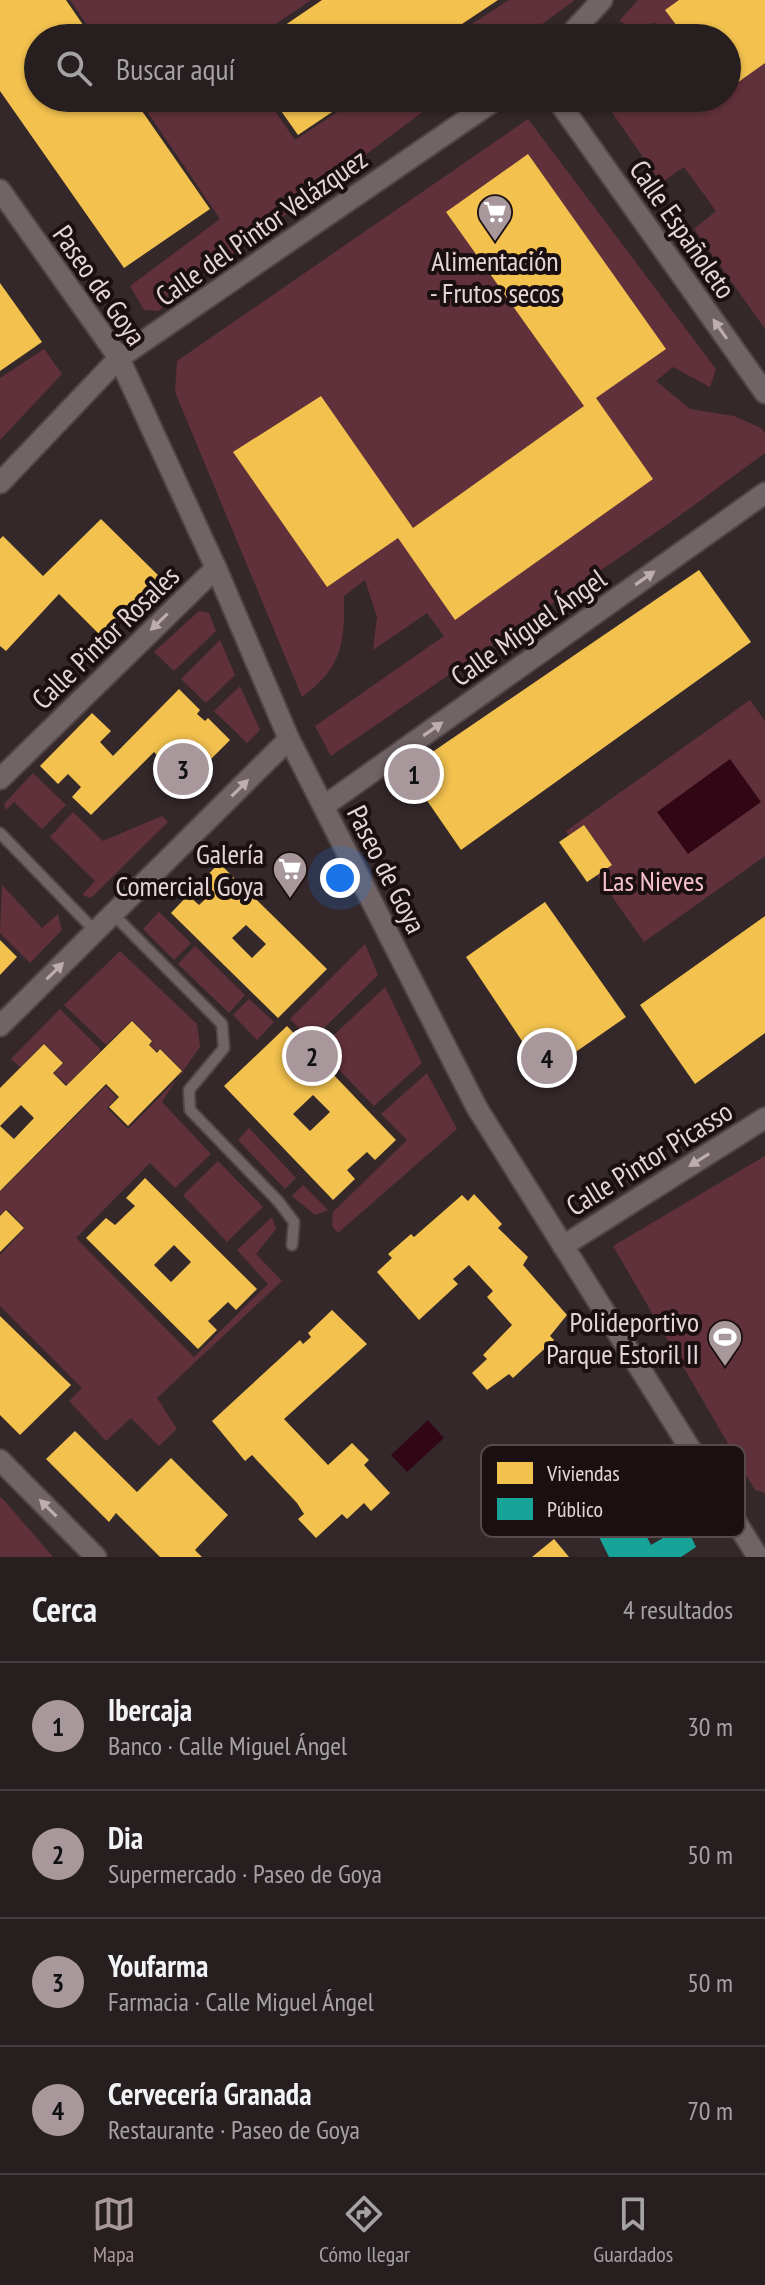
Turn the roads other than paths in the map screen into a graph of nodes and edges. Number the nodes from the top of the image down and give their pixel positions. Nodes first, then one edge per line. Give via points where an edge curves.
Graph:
1 (602, 0) edge
2 (580, 24) edge
3 (478, 112) edge
4 (566, 112) edge
5 (0, 190) edge
6 (119, 358) junction
7 (765, 393) edge
8 (0, 483) edge
9 (765, 493) edge
10 (216, 568) junction
11 (289, 739) junction
12 (0, 779) edge
13 (324, 806) junction
14 (0, 833) edge
15 (113, 914) junction
16 (95, 931) junction
17 (0, 1026) edge
18 (765, 1118) edge
19 (292, 1245) dead end
20 (563, 1246) junction
21 (688, 1445) edge
22 (0, 1460) edge
23 (745, 1536) edge
24 (96, 1557) edge
25 (758, 1557) edge

1 - 2 street
3 - 6 street, Calle del Pintor Velázquez
7 -> 4 street, Calle Españoleto
5 - 6 street, Paseo de Goya
6 - 8 street, Calle del Pintor Velázquez
6 - 10 street, Paseo de Goya
13 -> 9 street, Calle Miguel Ángel
10 - 11 street, Paseo de Goya
10 -> 12 street, Calle Pintor Rosales
11 - 13 street, Paseo de Goya
15 -> 11 street
13 - 20 street, Paseo de Goya via 477,1108
14 - 16 lane
15 - 16 street
15 - 19 lane via 222,1024 224,1048 189,1090 190,1110 294,1222
17 -> 16 street
18 -> 20 street, Calle Pintor Picasso
20 - 21 street, Paseo de Goya
24 -> 22 street
23 - 25 street, Paseo de Goya

